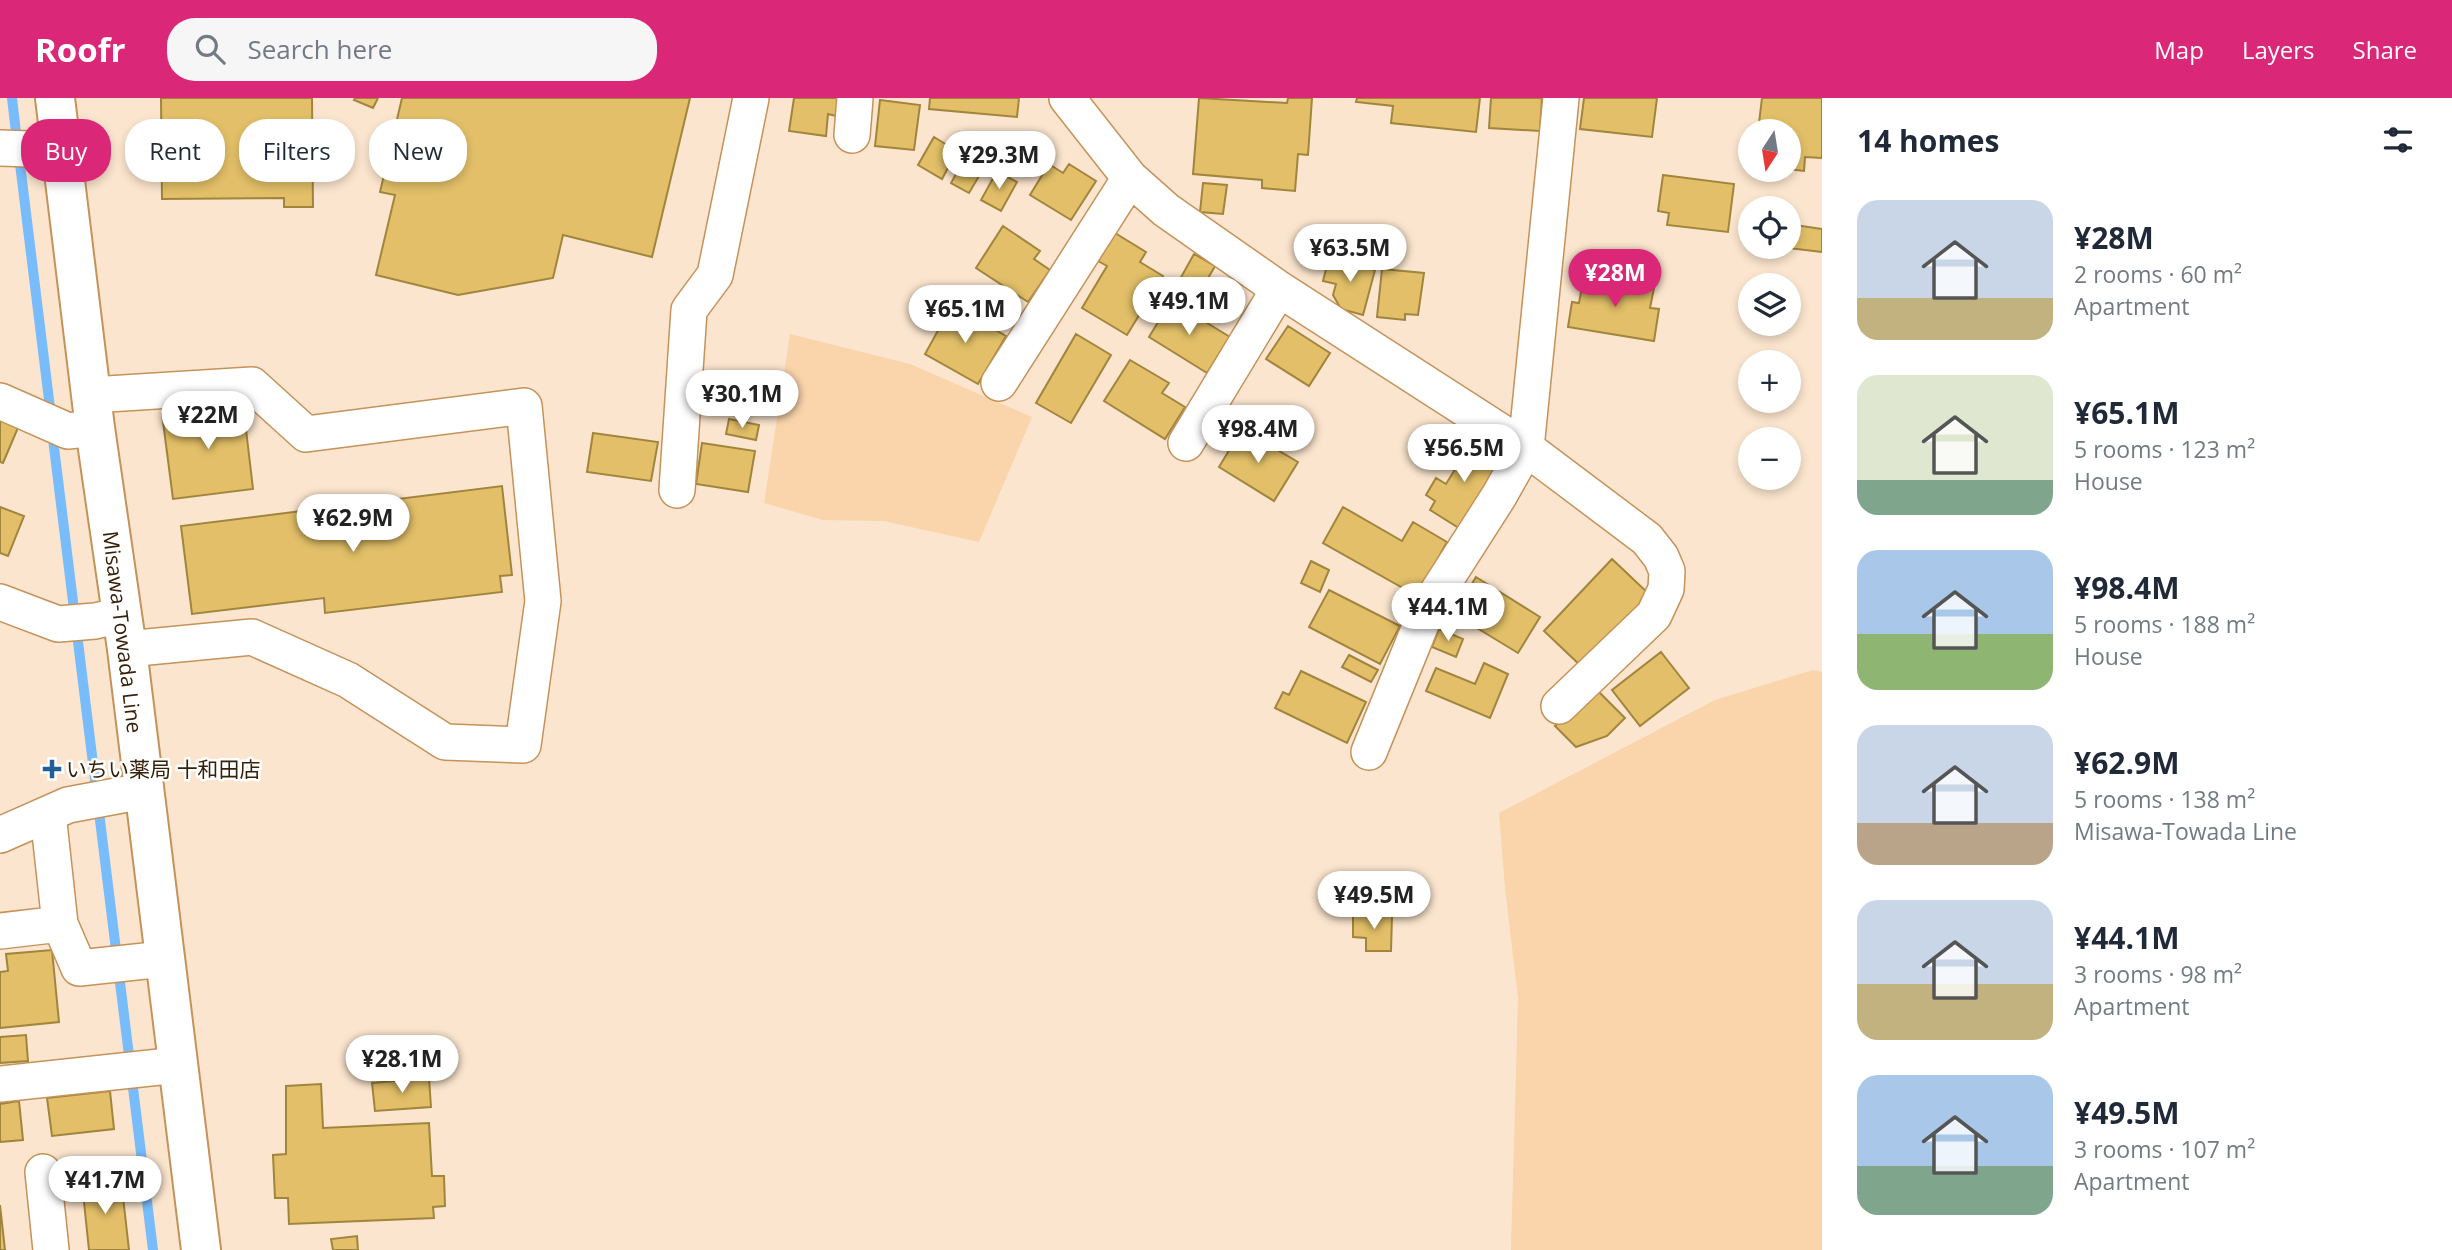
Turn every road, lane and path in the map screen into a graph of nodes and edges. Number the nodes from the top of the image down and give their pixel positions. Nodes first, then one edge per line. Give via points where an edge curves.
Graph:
1 (55, 98) edge
2 (751, 98) edge
3 (855, 98) edge
4 (1067, 98) edge
5 (1561, 98) edge
6 (57, 119) edge
7 (852, 135) dead end
8 (0, 148) edge
9 (21, 149) edge
10 (1130, 178) junction
11 (65, 182) edge
12 (1279, 289) junction
13 (999, 383) dead end
14 (0, 401) edge
15 (93, 412) junction
16 (1186, 443) dead end
17 (1526, 447) junction
18 (677, 490) dead end
19 (0, 602) edge
20 (125, 632) junction
21 (1559, 706) dead end
22 (1369, 752) dead end
23 (143, 791) junction
24 (48, 814) junction
25 (0, 835) edge
26 (60, 924) junction
27 (0, 932) edge
28 (164, 959) junction
29 (178, 1065) junction
30 (0, 1084) edge
31 (43, 1172) dead end
32 (51, 1250) edge
33 (201, 1250) edge

1 - 6 main road, Misawa-Towada Line
2 - 18 street via 715,275 689,310
3 - 7 street
4 - 10 street
5 - 17 street
8 - 9 street
10 - 12 street via 1167,210
10 - 13 street
11 - 15 main road, Misawa-Towada Line
12 - 16 street
12 - 17 street
14 - 15 street via 68,431
15 - 20 main road, Misawa-Towada Line
15 - 20 street via 252,385 306,434 524,406 543,601 523,745 445,742 348,680 252,637
17 - 21 street via 1647,539 1667,571 1666,590 1654,615
17 - 22 street via 1428,607
19 - 20 street via 58,624 96,621
20 - 23 main road, Misawa-Towada Line
23 - 24 street via 68,805
23 - 28 main road, Misawa-Towada Line
24 - 25 street
24 - 26 street
26 - 27 street
26 - 28 street via 79,968
28 - 29 main road, Misawa-Towada Line
29 - 30 street
29 - 33 main road, Misawa-Towada Line
31 - 32 street

